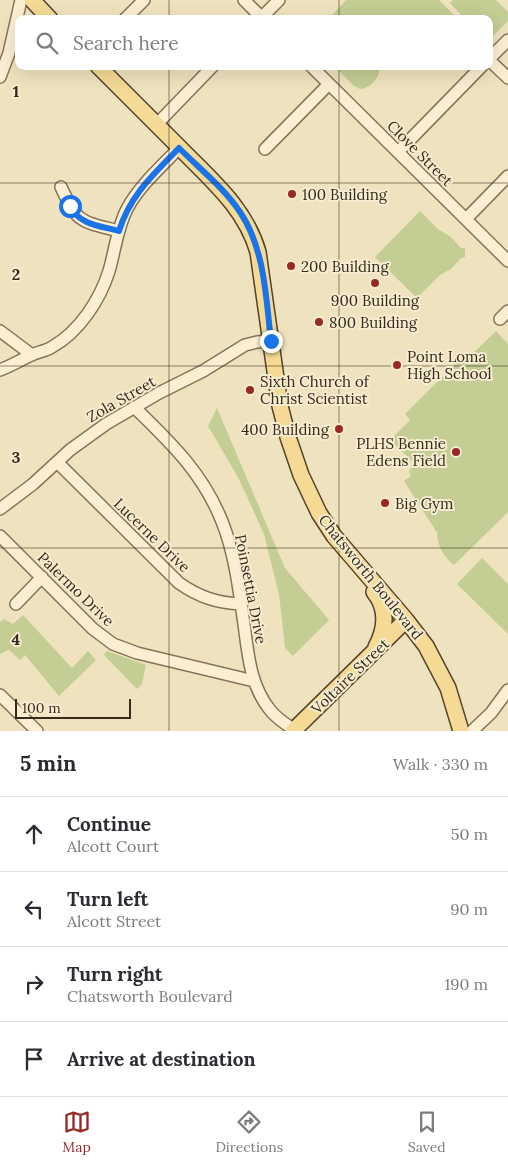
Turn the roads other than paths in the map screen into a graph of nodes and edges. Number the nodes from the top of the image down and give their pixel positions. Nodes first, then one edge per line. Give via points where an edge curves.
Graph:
1 (21, 0) edge
2 (32, 0) edge
3 (144, 0) edge
4 (244, 0) edge
5 (279, 0) edge
6 (18, 15) edge
7 (46, 15) edge
8 (129, 15) edge
9 (259, 15) edge
10 (265, 15) edge
11 (15, 26) edge
12 (508, 40) edge
13 (493, 55) edge
14 (493, 63) edge
15 (102, 70) edge
16 (210, 70) edge
17 (316, 70) edge
18 (478, 70) edge
19 (0, 77) edge
20 (508, 78) edge
21 (330, 84) junction
22 (156, 124) junction
23 (179, 148) junction
24 (265, 149) dead end
25 (398, 152) junction
26 (508, 176) edge
27 (61, 187) dead end
28 (466, 219) junction
29 (119, 231) junction
30 (508, 261) edge
31 (0, 331) edge
32 (271, 341) junction
33 (32, 355) junction
34 (0, 370) edge
35 (134, 407) junction
36 (57, 462) junction
37 (0, 509) edge
38 (0, 536) edge
39 (353, 558) junction
40 (42, 578) junction
41 (16, 604) dead end
42 (241, 604) junction
43 (406, 620) junction
44 (372, 653) junction
45 (254, 681) junction
46 (508, 690) edge
47 (0, 695) edge
48 (30, 729) edge
49 (295, 731) edge
50 (461, 731) edge
51 (472, 731) edge

1 - 6 street
2 - 7 main road
3 - 8 street
4 - 9 street
5 - 10 street
11 - 19 street
12 - 13 street
14 - 20 street
15 - 22 main road, Chatsworth Boulevard
16 - 22 street
17 - 21 street, Clove Street
18 - 25 street
21 - 24 street
21 - 25 street, Clove Street
22 - 23 main road, Chatsworth Boulevard
23 - 29 street via 134,197
23 - 32 main road, Chatsworth Boulevard via 234,204 252,235 259,258
25 - 28 street, Clove Street
26 - 28 street
27 - 29 street via 79,218
28 - 30 street, Clove Street
29 - 33 street via 104,285 90,310 60,341
31 - 33 street
32 - 35 street, Zola Street via 245,345
32 - 39 main road, Chatsworth Boulevard via 282,416 301,475 328,528
33 - 34 street
35 - 36 street, Zola Street via 89,435
35 - 42 street, Poinsettia Drive via 180,453 209,493 224,525
36 - 37 street, Zola Street
36 - 42 street, Lucerne Drive via 179,583 215,602
38 - 40 street, Palermo Drive
39 - 43 main road, Chatsworth Boulevard
39 - 44 main road via 354,569 377,596 384,614 382,633
40 - 41 street
40 - 45 street, Palermo Drive via 93,629 113,644 136,653
42 - 45 street, Poinsettia Drive
43 - 44 main road, Voltaire Street
43 - 50 main road, Chatsworth Boulevard via 426,646 441,674
44 - 49 main road, Voltaire Street
45 - 49 street, Poinsettia Drive via 270,710
46 - 51 street
47 - 48 street

